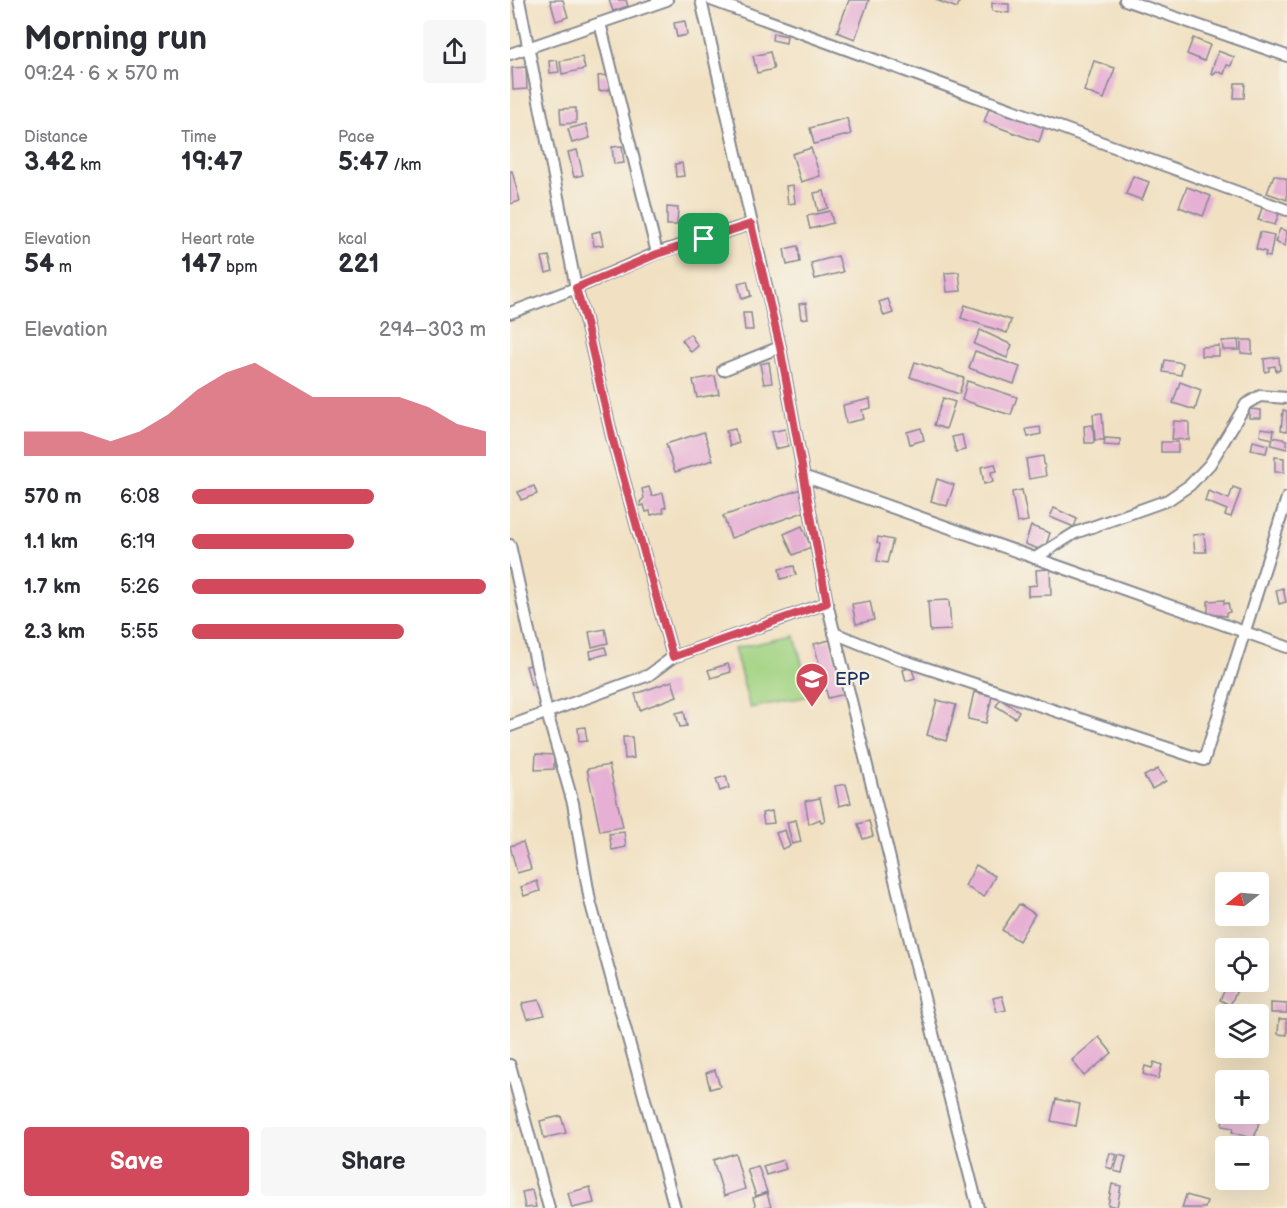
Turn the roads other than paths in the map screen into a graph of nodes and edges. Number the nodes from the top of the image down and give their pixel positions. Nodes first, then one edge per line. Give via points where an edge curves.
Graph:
1 (519, 0) edge
2 (667, 0) edge
3 (701, 0) edge
4 (711, 0) edge
5 (1125, 0) edge
6 (600, 23) junction
7 (529, 48) junction
8 (510, 54) edge
9 (1287, 56) edge
10 (1287, 210) edge
11 (751, 224) junction
12 (657, 254) junction
13 (576, 288) junction
14 (510, 313) edge
15 (780, 347) junction
16 (723, 370) dead end
17 (1287, 398) edge
18 (803, 476) junction
19 (1287, 498) edge
20 (510, 545) edge
21 (1035, 558) junction
22 (827, 603) junction
23 (834, 633) junction
24 (1245, 633) junction
25 (1287, 647) edge
26 (673, 657) junction
27 (548, 713) junction
28 (510, 726) edge
29 (510, 1065) edge
30 (549, 1208) edge
31 (675, 1208) edge
32 (978, 1208) edge

1 - 7 street
2 - 6 street
3 - 11 street
4 - 10 street
5 - 9 street
6 - 7 street
6 - 12 street
7 - 8 street
7 - 13 street
11 - 12 street
11 - 15 street
12 - 13 street
13 - 14 street
13 - 26 street via 612,437
15 - 16 street
15 - 18 street
17 - 21 street via 1260,396 1246,404 1210,464 1168,500 1075,533
18 - 21 street
18 - 22 street
19 - 24 street
20 - 27 street
21 - 24 street
22 - 23 street
22 - 26 street
23 - 24 street via 896,658 1204,760
23 - 32 street
24 - 25 street
26 - 27 street via 649,675
27 - 28 street
27 - 31 street via 573,803 593,912
29 - 30 street

